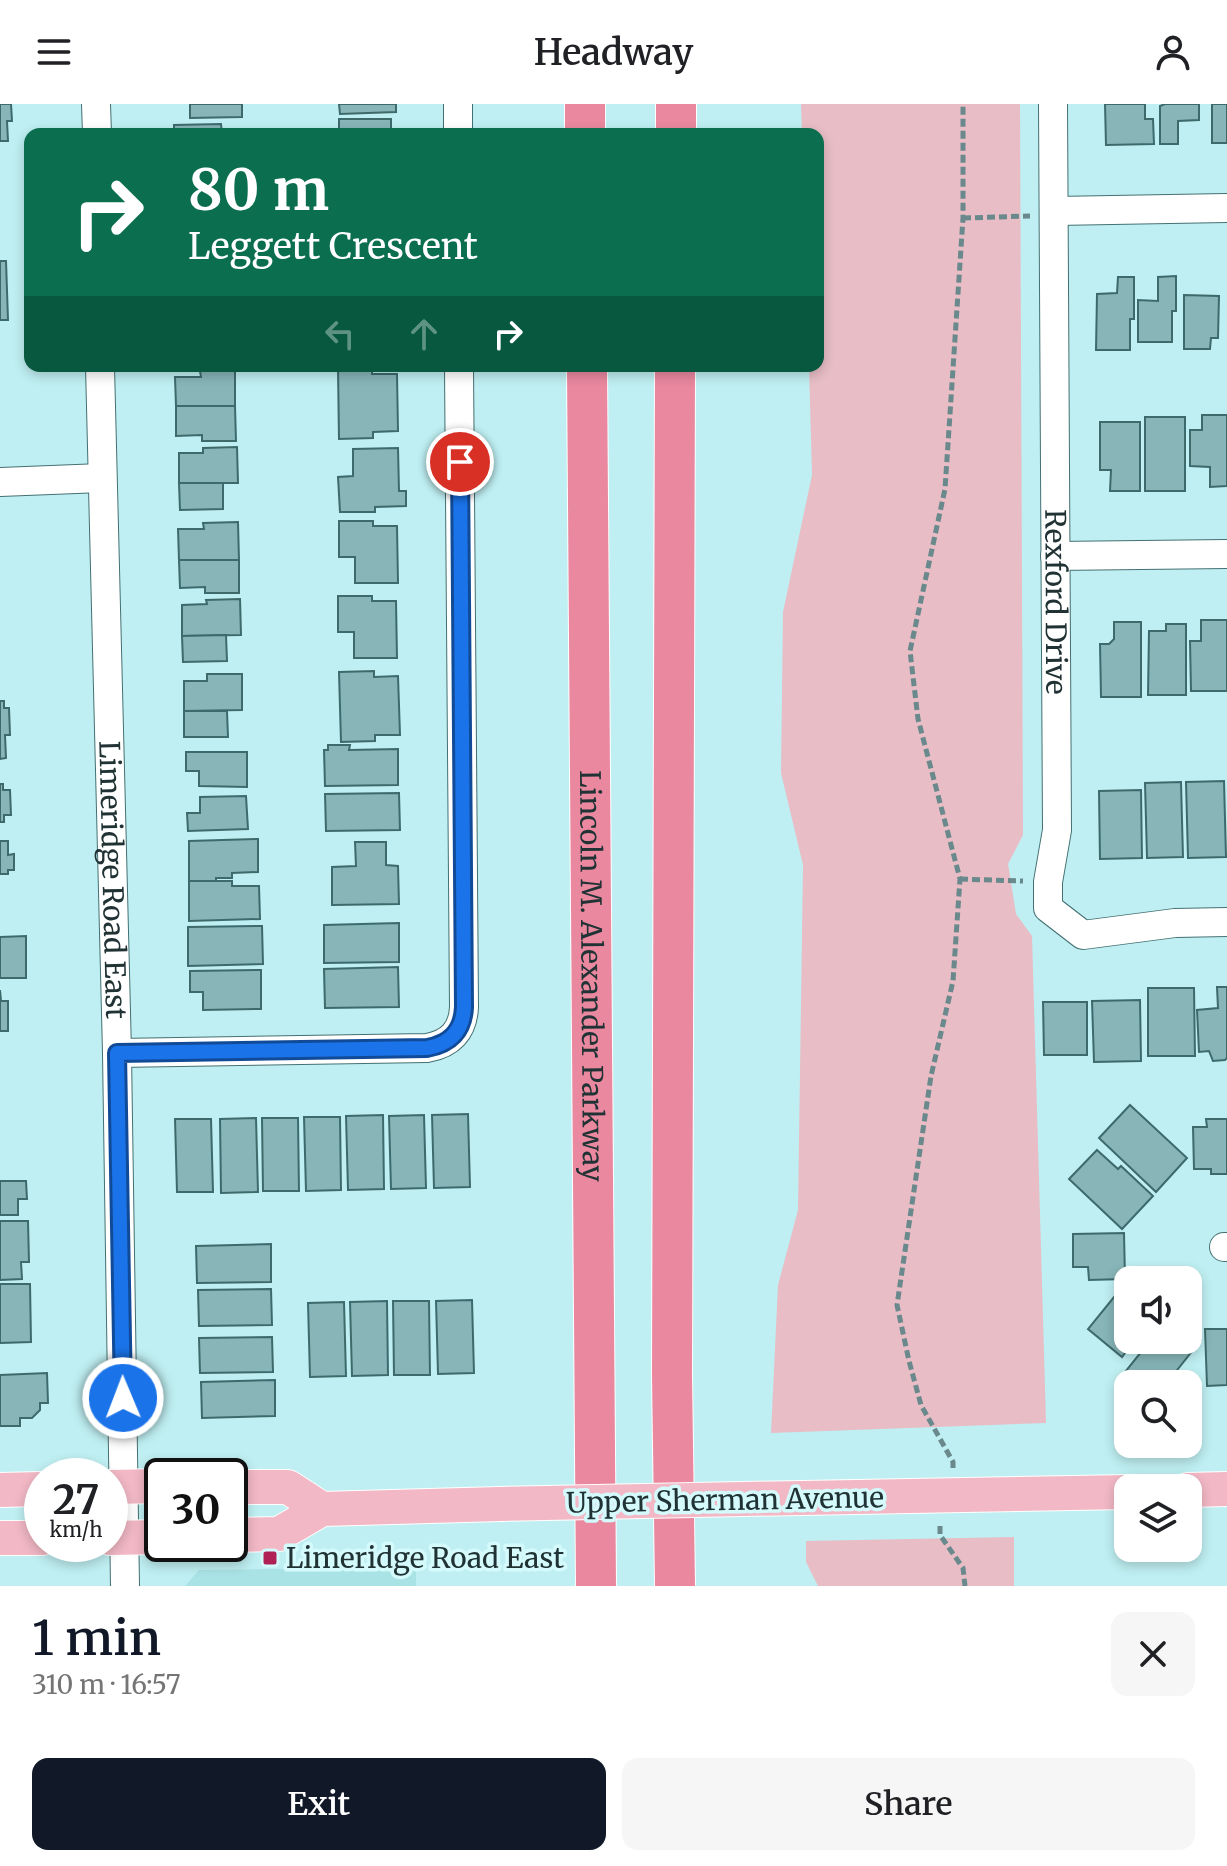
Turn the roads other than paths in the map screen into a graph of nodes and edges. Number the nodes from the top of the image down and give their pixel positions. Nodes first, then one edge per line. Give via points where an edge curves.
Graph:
1 (96, 104) edge
2 (458, 104) edge
3 (585, 104) edge
4 (676, 104) edge
5 (1053, 104) edge
6 (97, 128) edge
7 (458, 128) edge
8 (585, 128) edge
9 (676, 128) edge
10 (1227, 208) edge
11 (1055, 211) junction
12 (100, 372) edge
13 (459, 372) edge
14 (587, 372) edge
15 (675, 372) edge
16 (102, 478) junction
17 (0, 482) edge
18 (1227, 554) edge
19 (1055, 556) junction
20 (1227, 922) edge
21 (117, 1053) junction
22 (117, 1458) edge
23 (248, 1487) edge
24 (24, 1489) edge
25 (1227, 1489) edge
26 (0, 1490) edge
27 (1202, 1490) edge
28 (1114, 1492) edge
29 (322, 1509) junction
30 (248, 1535) edge
31 (0, 1538) edge
32 (24, 1538) edge
33 (122, 1562) edge
34 (125, 1586) edge
35 (596, 1586) edge
36 (675, 1586) edge

1 - 6 street
2 - 7 street
3 - 8 highway
4 - 9 highway
5 - 11 street, Rexford Drive
10 - 11 street
11 - 19 street, Rexford Drive
12 - 16 street, Limeridge Road East
13 - 21 street via 461,1025 450,1040 427,1048
14 - 35 highway, Lincoln M. Alexander Parkway
15 - 36 highway
16 - 17 street
16 - 21 street, Limeridge Road East
18 - 19 street
19 - 20 street, Rexford Drive via 1057,830 1048,908 1083,935
21 - 22 street, Limeridge Road East
23 - 29 main road via 288,1487
24 - 26 main road
25 - 27 main road
28 - 29 main road, Upper Sherman Avenue, bridge
29 - 30 main road, Upper Sherman Avenue via 279,1534
31 - 32 main road
33 - 34 street, Limeridge Road East

